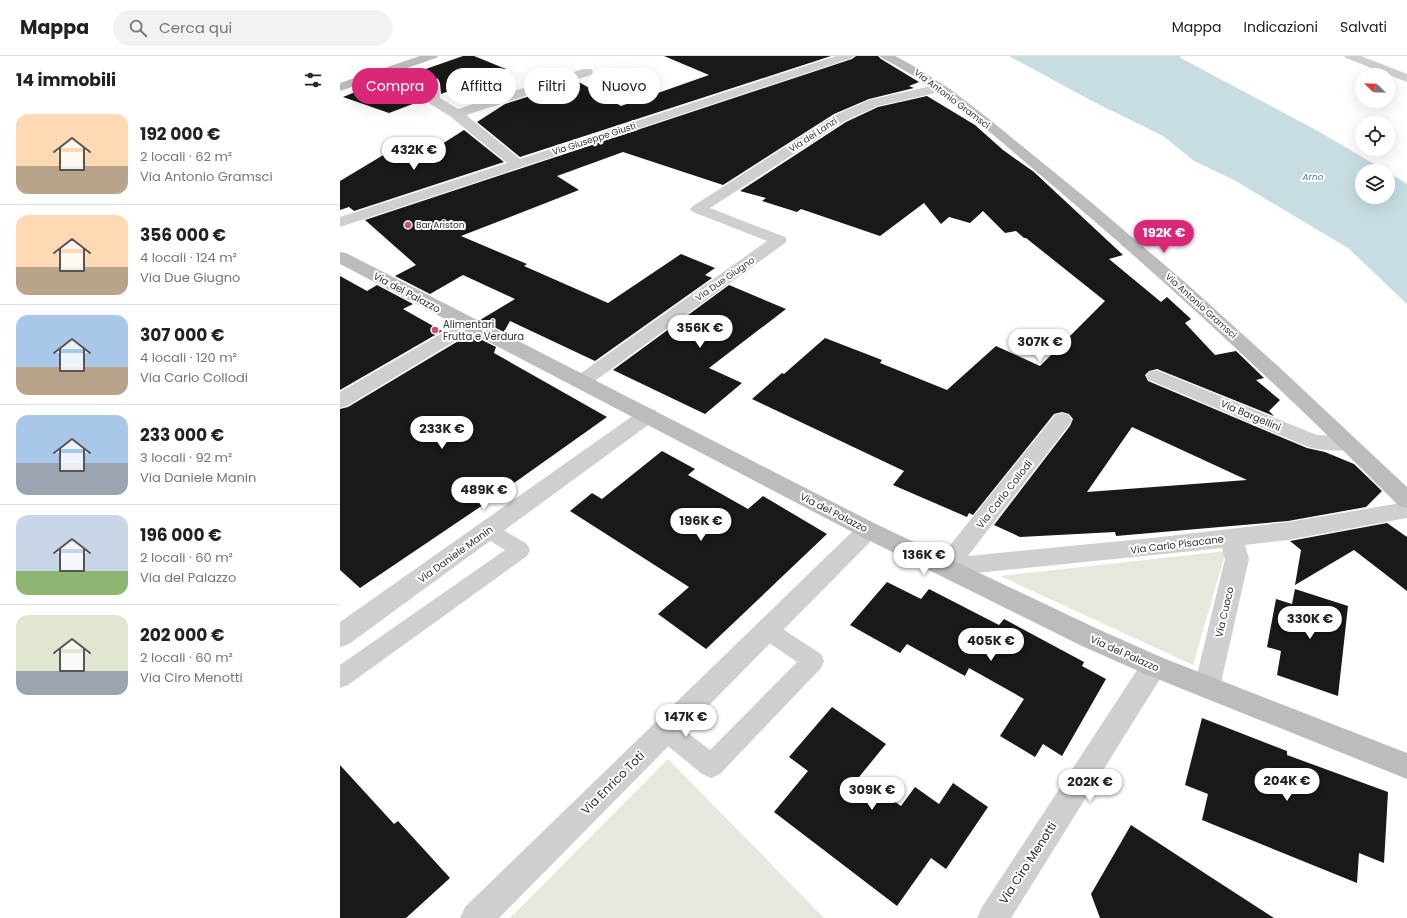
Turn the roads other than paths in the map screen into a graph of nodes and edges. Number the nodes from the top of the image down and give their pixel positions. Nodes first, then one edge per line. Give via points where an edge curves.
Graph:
1 (432, 56) edge
2 (848, 56) edge
3 (886, 56) edge
4 (1350, 56) edge
5 (399, 68) edge
6 (587, 72) dead end
7 (1407, 78) edge
8 (352, 83) edge
9 (340, 87) edge
10 (940, 88) junction
11 (438, 103) edge
12 (456, 114) junction
13 (518, 164) junction
14 (698, 209) joint
15 (340, 222) edge
16 (340, 257) edge
17 (469, 325) junction
18 (1156, 376) dead end
19 (581, 382) junction
20 (340, 401) edge
21 (648, 415) junction
22 (1062, 420) dead end
23 (1348, 442) junction
24 (1407, 500) edge
25 (1407, 510) edge
26 (488, 530) junction
27 (868, 530) junction
28 (1231, 538) junction
29 (946, 567) junction
30 (767, 630) junction
31 (340, 636) edge
32 (1154, 666) junction
33 (340, 678) edge
34 (1207, 687) junction
35 (666, 730) junction
36 (1407, 766) edge
37 (476, 918) edge
38 (993, 918) edge

1 - 5 main road
2 - 13 street, Via Giuseppe Giusti
3 - 10 main road, Via Antonio Gramsci via 907,65
4 - 7 street
6 - 12 street
8 - 9 main road
10 - 14 street, Via dei Lanzi via 874,103 840,118
10 - 23 main road, Via Antonio Gramsci via 1103,219 1211,314
11 - 12 street
12 - 13 street
13 - 15 street, Via Giuseppe Giusti
14 - 19 street, Via Due Giugno via 779,240
16 - 17 main road, Via del Palazzo
17 - 19 main road, Via del Palazzo
17 - 20 street
18 - 23 street, Via Bargellini via 1315,442
19 - 21 main road, Via del Palazzo
21 - 26 street, Via Daniele Manin
21 - 27 main road, Via del Palazzo
22 - 29 street, Via Carlo Collodi
23 - 24 main road, Via Antonio Gramsci
25 - 28 street, Via Carlo Pisacane via 1288,531
26 - 31 street, Via Daniele Manin
26 - 33 lane via 520,550
27 - 29 main road, Via del Palazzo
27 - 30 street, Via Enrico Toti
28 - 29 street, Via Carlo Pisacane
28 - 34 street, Via Cuoco via 1237,559
29 - 32 main road, Via del Palazzo
30 - 35 street, Via Enrico Toti
30 - 35 lane via 814,661 711,766
32 - 34 main road, Via del Palazzo
32 - 38 street, Via Ciro Menotti
34 - 36 main road, Via del Palazzo
35 - 37 street, Via Enrico Toti

